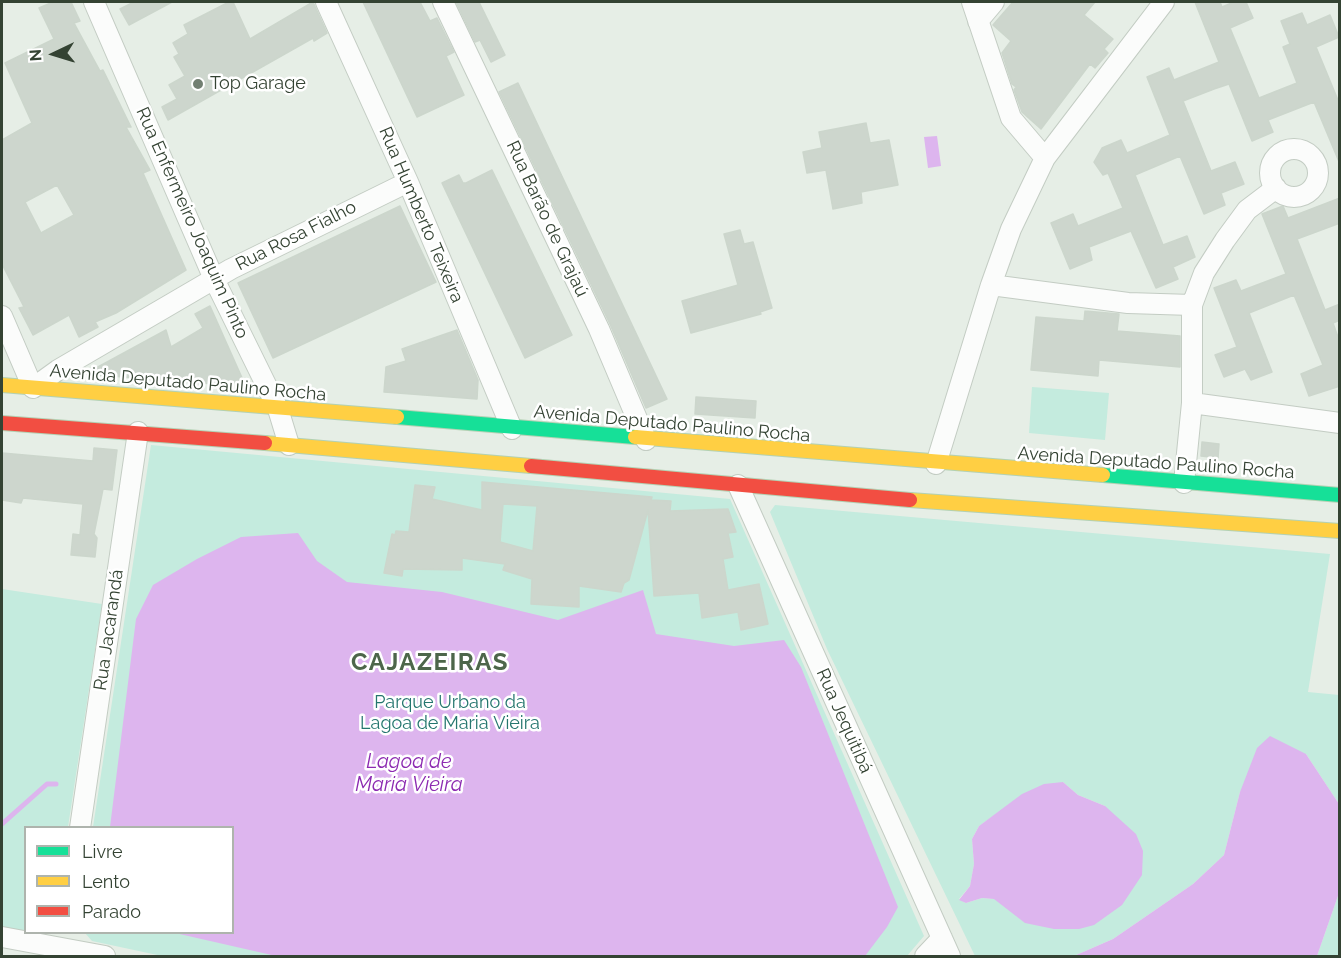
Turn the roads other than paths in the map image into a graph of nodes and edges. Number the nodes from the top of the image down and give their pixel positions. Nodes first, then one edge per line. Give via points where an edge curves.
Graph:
1 (94, 2) edge
2 (326, 2) edge
3 (443, 2) edge
4 (972, 2) edge
5 (994, 2) edge
6 (1164, 2) edge
7 (978, 21) junction
8 (1045, 158) junction
9 (408, 182) junction
10 (1276, 188) dead end
11 (214, 279) junction
12 (991, 285) junction
13 (1192, 305) junction
14 (2, 316) edge
15 (2, 385) edge
16 (33, 388) junction
17 (1192, 403) junction
18 (278, 409) junction
19 (2, 423) edge
20 (1340, 423) edge
21 (512, 429) junction
22 (138, 432) junction
23 (646, 440) junction
24 (289, 445) junction
25 (935, 469) junction
26 (1184, 483) junction
27 (738, 485) junction
28 (1340, 495) edge
29 (1340, 531) edge
30 (80, 826) edge
31 (2, 937) edge
32 (942, 938) junction
33 (62, 945) edge
34 (105, 957) edge
35 (925, 957) edge
36 (950, 957) edge

1 - 11 street, Rua Enfermeiro Joaquim Pinto
2 - 9 street, Rua Humberto Teixeira
3 - 23 street, Rua Barão de Grajaú via 589,308
4 - 7 street
5 - 7 street
6 - 8 street
7 - 8 street via 1011,118
8 - 12 street via 1011,229
9 - 11 street, Rua Rosa Fialho
9 - 21 street, Rua Humberto Teixeira
10 - 13 street via 1247,210 1224,240 1204,273
11 - 16 street, Rua Rosa Fialho via 58,369
11 - 18 street, Rua Enfermeiro Joaquim Pinto
12 - 13 street via 1128,303
12 - 25 street
13 - 17 street
14 - 16 street
15 - 16 main road, Avenida Deputado Paulino Rocha
16 - 18 main road, Avenida Deputado Paulino Rocha
17 - 20 street
17 - 26 street
18 - 21 main road, Avenida Deputado Paulino Rocha
18 - 24 street, Rua Enfermeiro Joaquim Pinto
19 - 22 main road
21 - 23 main road, Avenida Deputado Paulino Rocha
22 - 24 main road
22 - 30 street, Rua Jacarandá
23 - 25 main road, Avenida Deputado Paulino Rocha
24 - 27 main road
25 - 26 main road, Avenida Deputado Paulino Rocha
26 - 28 main road, Avenida Deputado Paulino Rocha
27 - 29 main road via 927,496
27 - 32 street, Rua Jequitibá
31 - 33 street
32 - 35 street
32 - 36 street, Rua Jequitibá
33 - 34 street

